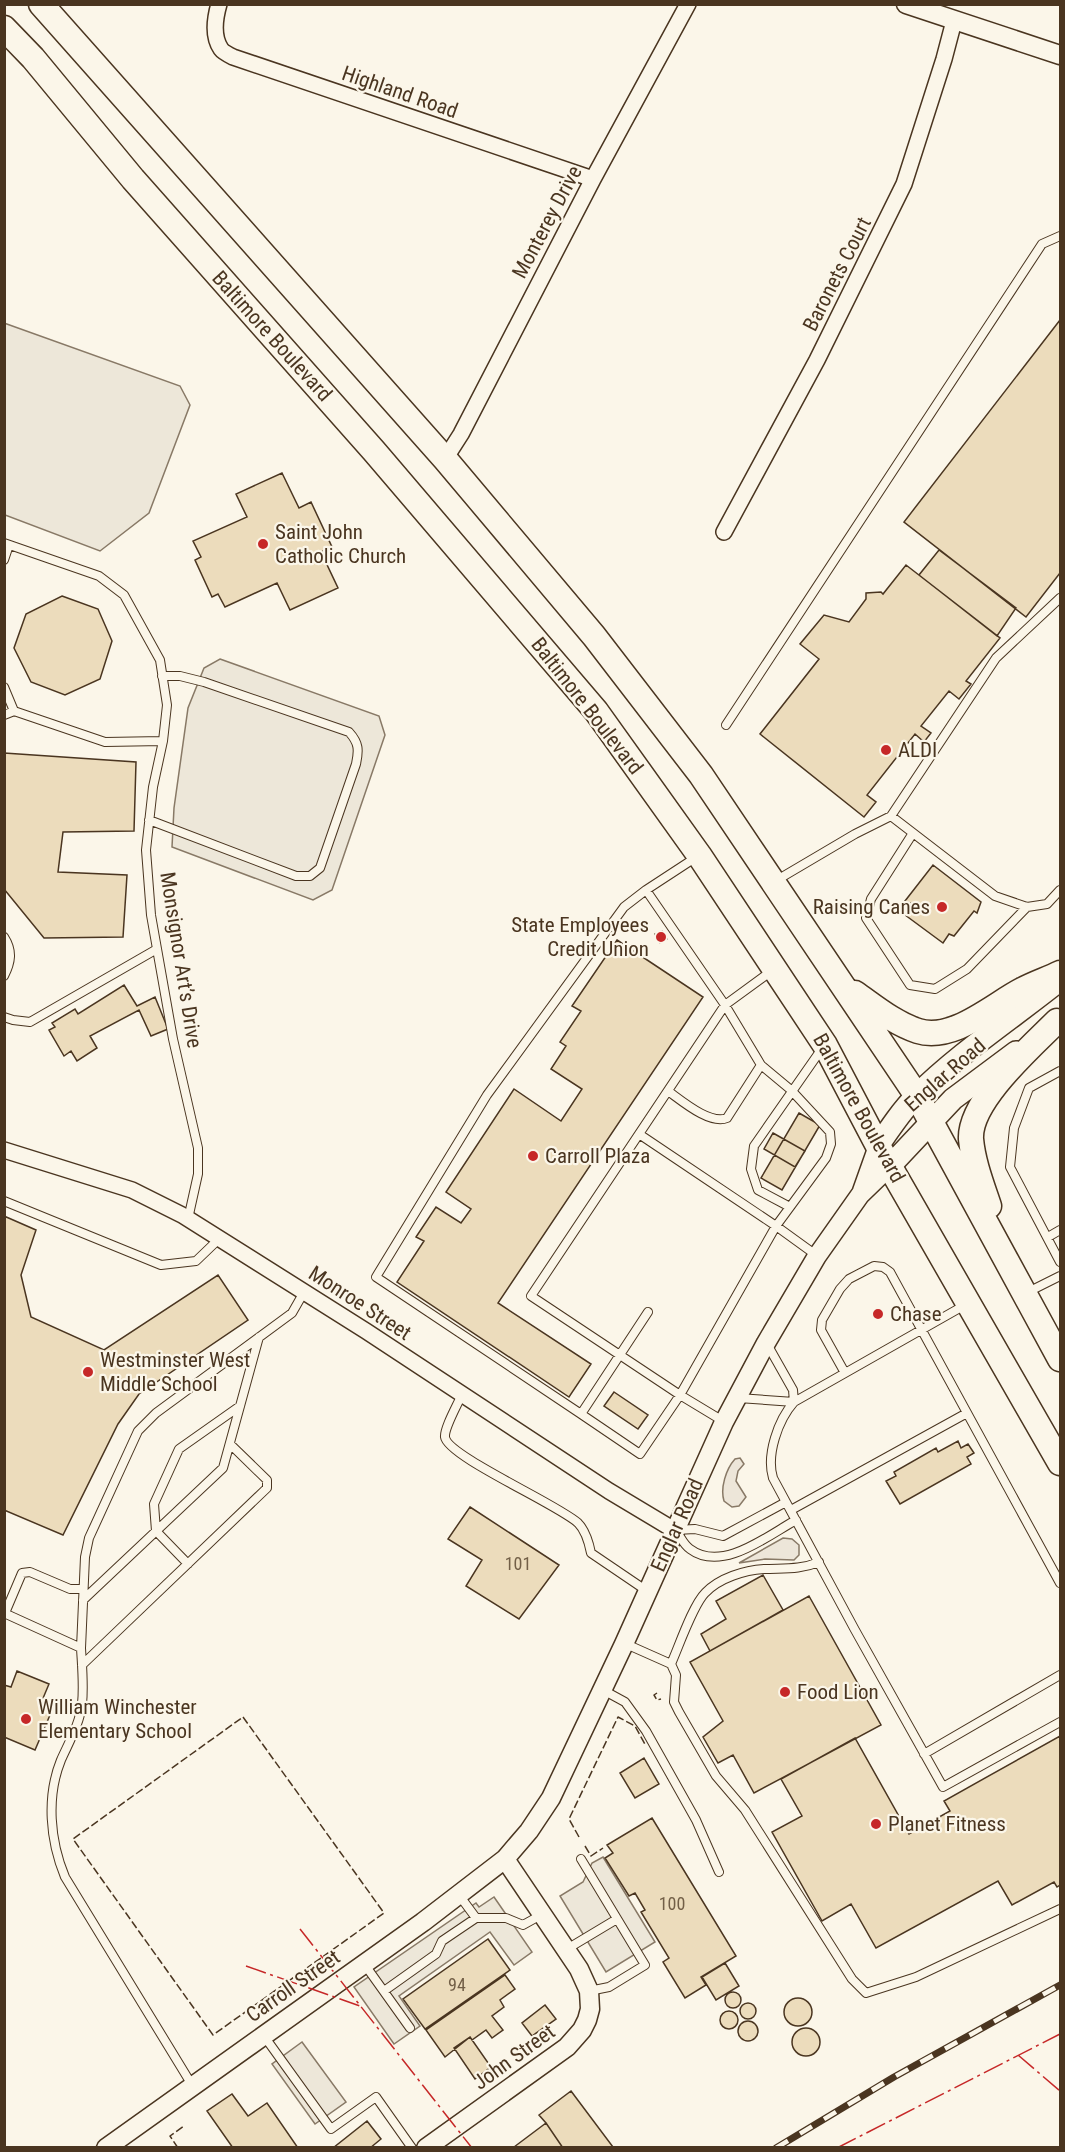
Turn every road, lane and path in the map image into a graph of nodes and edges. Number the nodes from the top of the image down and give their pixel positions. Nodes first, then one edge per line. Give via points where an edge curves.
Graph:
1 (41, 4) edge
2 (219, 4) edge
3 (688, 4) edge
4 (906, 4) edge
5 (954, 21) junction
6 (4, 28) edge
7 (1060, 55) edge
8 (593, 179) junction
9 (1060, 236) edge
10 (445, 459) junction
11 (724, 532) dead end
12 (7, 544) edge
13 (4, 560) edge
14 (1060, 598) edge
15 (162, 676) junction
16 (4, 687) edge
17 (14, 711) junction
18 (4, 715) edge
19 (726, 725) dead end
20 (163, 741) junction
21 (891, 816) junction
22 (149, 820) junction
23 (913, 833) junction
24 (699, 855) junction
25 (774, 882) junction
26 (646, 890) junction
27 (1060, 890) edge
28 (1027, 907) junction
29 (4, 938) edge
30 (157, 949) junction
31 (829, 964) junction
32 (775, 969) junction
33 (1060, 973) edge
34 (4, 976) edge
35 (1060, 980) edge
36 (725, 1005) junction
37 (4, 1017) edge
38 (1058, 1019) edge
39 (825, 1045) junction
40 (761, 1065) junction
41 (1060, 1071) edge
42 (791, 1090) junction
43 (668, 1091) junction
44 (917, 1096) junction
45 (932, 1122) junction
46 (639, 1134) junction
47 (878, 1146) junction
48 (4, 1150) edge
49 (890, 1166) junction
50 (860, 1195) junction
51 (4, 1201) edge
52 (790, 1207) junction
53 (188, 1218) junction
54 (776, 1226) junction
55 (1060, 1230) edge
56 (1048, 1237) junction
57 (220, 1238) junction
58 (818, 1256) junction
59 (1060, 1262) edge
60 (1012, 1274) junction
61 (1060, 1276) edge
62 (304, 1292) junction
63 (1024, 1294) junction
64 (969, 1303) junction
65 (648, 1312) dead end
66 (921, 1330) junction
67 (260, 1337) junction
68 (766, 1343) junction
69 (620, 1356) junction
70 (1060, 1359) edge
71 (845, 1373) junction
72 (462, 1394) junction
73 (680, 1395) junction
74 (736, 1398) junction
75 (794, 1402) junction
76 (240, 1406) junction
77 (967, 1413) junction
78 (581, 1414) junction
79 (724, 1422) junction
80 (230, 1443) junction
81 (1060, 1463) edge
82 (786, 1502) junction
83 (791, 1510) junction
84 (796, 1520) junction
85 (675, 1530) junction
86 (156, 1531) junction
87 (819, 1562) junction
88 (188, 1564) junction
89 (1060, 1583) edge
90 (83, 1590) junction
91 (647, 1592) junction
92 (83, 1600) junction
93 (624, 1644) junction
94 (81, 1648) junction
95 (671, 1664) junction
96 (82, 1665) junction
97 (1060, 1675) edge
98 (602, 1689) junction
99 (1060, 1722) edge
100 (924, 1754) junction
101 (505, 1859) junction
102 (581, 1859) dead end
103 (719, 1872) dead end
104 (459, 1895) junction
105 (1060, 1909) edge
106 (543, 1914) junction
107 (476, 1918) junction
108 (617, 1919) junction
109 (566, 1949) junction
110 (364, 1964) junction
111 (384, 1991) junction
112 (589, 1991) junction
113 (410, 2028) dead end
114 (263, 2035) junction
115 (192, 2085) junction
116 (106, 2148) edge
117 (412, 2148) edge
118 (426, 2148) edge

1 - 10 highway
2 - 8 street, Highland Road via 215,22 221,50 233,57
3 - 8 street, Monterey Drive
4 - 5 street
5 - 7 street
5 - 11 street, Baronets Court via 904,184 817,360
6 - 24 highway, Baltimore Boulevard via 581,693
8 - 10 street, Monterey Drive
9 - 19 lane via 1042,244
10 - 25 highway via 601,645 701,775
12 - 13 lane
12 - 15 lane, Monsignor Art’s Drive via 99,576 124,595 160,660
14 - 21 lane via 996,658
15 - 20 lane, Monsignor Art’s Drive via 167,705
15 - 22 lane via 204,682 349,732 359,750 320,868 310,876 296,876
16 - 17 lane
17 - 18 lane
17 - 20 lane via 105,742
20 - 22 lane, Monsignor Art’s Drive
21 - 23 lane
21 - 25 lane
22 - 30 lane, Monsignor Art’s Drive via 151,915
23 - 28 lane via 995,896
23 - 28 lane via 871,899 866,918 910,985 935,989 967,969
24 - 26 lane
24 - 32 highway, Baltimore Boulevard
25 - 31 highway
26 - 36 lane
26 - 78 lane via 624,907 487,1095 376,1277
27 - 28 lane via 1047,904
29 - 34 lane via 11,956
30 - 37 lane via 30,1022
30 - 53 lane, Monsignor Art’s Drive via 198,1148 198,1174
31 - 33 highway via 852,991 890,1019 919,1032 939,1033 973,1021
31 - 44 highway
32 - 36 lane
32 - 39 highway, Baltimore Boulevard
35 - 44 main road, Englar Road
36 - 40 lane
36 - 43 lane
38 - 45 main road, Englar Road via 965,1090
38 - 60 highway via 1001,1078 980,1107 972,1130 979,1178
39 - 42 lane
39 - 47 highway, Baltimore Boulevard
40 - 42 lane
40 - 43 lane via 726,1118 719,1121
41 - 56 lane via 1029,1088 1014,1128 1010,1167
42 - 52 lane via 830,1132 831,1144
42 - 52 lane via 754,1146 751,1169 758,1190
43 - 46 lane
44 - 45 highway
44 - 47 main road, Englar Road
45 - 49 main road, Englar Road
45 - 60 highway
46 - 54 lane
46 - 69 lane via 531,1296
47 - 49 highway, Baltimore Boulevard
47 - 50 street, Englar Road
48 - 53 street, Monroe Street via 132,1190
49 - 50 street, Englar Road
49 - 64 highway, Baltimore Boulevard
50 - 58 street, Englar Road
51 - 57 lane via 161,1265 196,1261
52 - 54 lane
53 - 57 street, Monroe Street
54 - 58 lane
54 - 73 lane
55 - 56 lane
56 - 59 lane
57 - 62 street, Monroe Street
58 - 68 street, Englar Road
60 - 63 highway
61 - 63 lane
62 - 67 lane via 292,1313
62 - 72 street, Monroe Street
63 - 70 highway
64 - 66 lane
64 - 81 highway, Baltimore Boulevard
65 - 69 lane
66 - 71 lane
66 - 71 lane via 887,1269 874,1266 849,1279 821,1325
66 - 77 lane
67 - 76 lane
67 - 90 lane via 156,1413 138,1431 89,1538
68 - 74 street, Englar Road
68 - 75 lane via 793,1390
69 - 73 lane
69 - 78 lane
71 - 75 lane
72 - 85 street, Monroe Street
72 - 91 lane via 445,1435 447,1444 579,1524 591,1553
73 - 78 lane via 640,1454
73 - 79 lane
74 - 75 lane
74 - 79 street, Englar Road
75 - 82 lane via 770,1457 770,1468
76 - 80 lane
76 - 86 lane via 179,1449 154,1504
77 - 83 lane
77 - 89 lane
79 - 85 street, Englar Road
80 - 86 lane via 223,1468
80 - 88 lane via 267,1480 267,1488
82 - 83 lane
82 - 85 lane via 723,1536 701,1530
83 - 84 lane
84 - 85 lane via 743,1550 718,1558 692,1551
84 - 87 lane
85 - 91 street, Englar Road
86 - 88 lane
86 - 92 lane
87 - 95 lane via 795,1570 747,1571 715,1585 699,1603
87 - 100 lane
88 - 96 lane
90 - 92 lane
90 - 94 lane via 70,1590 30,1572 22,1573 4,1613
91 - 93 street, Englar Road
92 - 94 lane
93 - 95 lane
93 - 98 street, Englar Road
94 - 96 lane
95 - 105 lane via 676,1675 674,1702 716,1776 745,1810 852,1979 866,1993 916,1977
96 - 115 lane via 79,1717 60,1764 51,1804 58,1860
97 - 100 lane
98 - 101 street, Englar Road via 551,1798
98 - 103 lane via 625,1702 646,1731 696,1821
99 - 100 lane via 943,1787
101 - 104 street, Carroll Street
101 - 106 street
102 - 108 lane
104 - 107 lane
104 - 110 street, Carroll Street
106 - 107 lane via 523,1925 506,1918
106 - 109 street
107 - 111 lane via 442,1941 436,1954
108 - 109 lane
108 - 112 lane via 645,1965 609,1987
109 - 112 street
110 - 111 lane
110 - 114 street, Carroll Street
111 - 113 lane
112 - 118 street, John Street via 587,2019 567,2047
114 - 115 street, Carroll Street
114 - 117 lane via 331,2129 376,2097
115 - 116 street, Carroll Street

